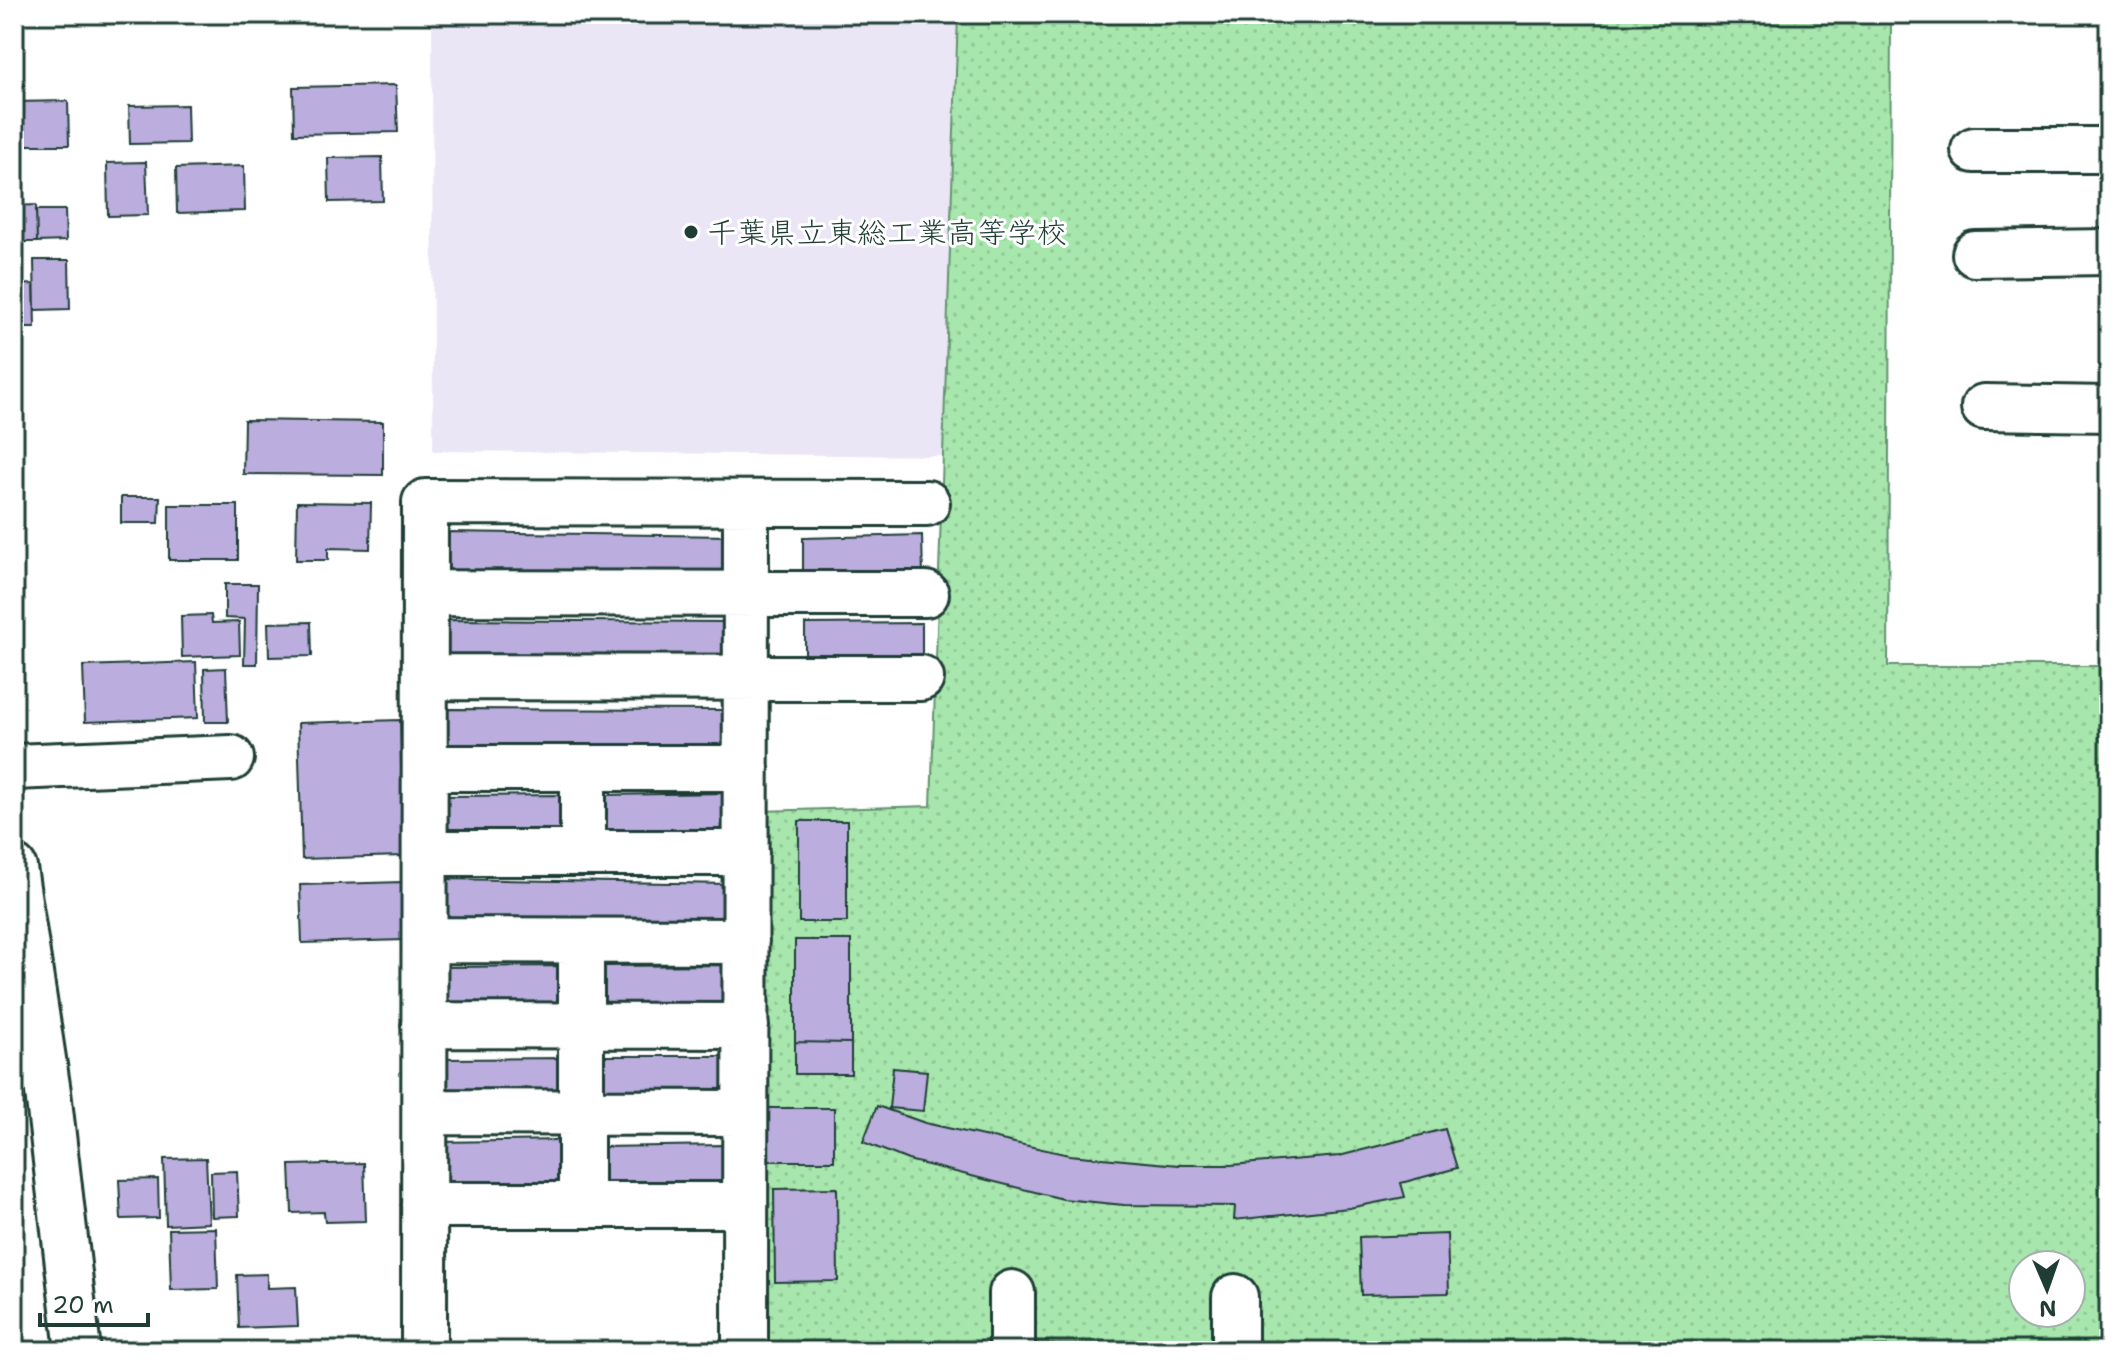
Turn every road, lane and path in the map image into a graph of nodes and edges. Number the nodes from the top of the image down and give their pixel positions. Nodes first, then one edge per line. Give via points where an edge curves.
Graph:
1 (1974, 150) dead end
2 (2109, 150) edge
3 (2109, 252) edge
4 (1975, 254) dead end
5 (1984, 407) dead end
6 (2109, 409) edge
7 (746, 503) junction
8 (927, 503) dead end
9 (425, 593) junction
10 (746, 594) junction
11 (926, 594) dead end
12 (425, 677) junction
13 (746, 678) junction
14 (921, 678) dead end
15 (231, 758) dead end
16 (14, 767) edge
17 (425, 768) junction
18 (583, 768) junction
19 (746, 768) junction
20 (425, 853) junction
21 (583, 853) junction
22 (746, 853) junction
23 (14, 868) edge
24 (425, 940) junction
25 (581, 941) junction
26 (746, 941) junction
27 (424, 1025) junction
28 (581, 1025) junction
29 (746, 1026) junction
30 (31, 1095) edge
31 (425, 1112) junction
32 (581, 1113) junction
33 (745, 1113) junction
34 (424, 1205) junction
35 (581, 1205) junction
36 (745, 1205) junction
37 (1012, 1293) dead end
38 (1235, 1297) dead end
39 (78, 1351) edge
40 (424, 1351) edge
41 (745, 1351) edge
42 (1012, 1351) edge
43 (1235, 1351) edge

1 - 2 street
3 - 4 street
5 - 6 street
7 - 8 street
7 - 9 street via 425,502
7 - 10 street
9 - 10 street
9 - 12 street
10 - 11 street
10 - 13 street
12 - 13 street
12 - 17 street
13 - 14 street
13 - 19 street
15 - 16 street
17 - 18 street
17 - 20 street
18 - 19 street
18 - 21 street
19 - 22 street
20 - 21 street
20 - 24 street
21 - 22 street
22 - 26 street
23 - 30 street
24 - 25 street
24 - 27 street
25 - 26 street
25 - 28 street
26 - 29 street
27 - 28 street
27 - 31 street
28 - 29 street
28 - 32 street
29 - 33 street
30 - 39 street
31 - 32 street
31 - 34 street
32 - 33 street
32 - 35 street
33 - 36 street
34 - 35 street
34 - 40 street
35 - 36 street
36 - 41 street
37 - 42 street
38 - 43 street

